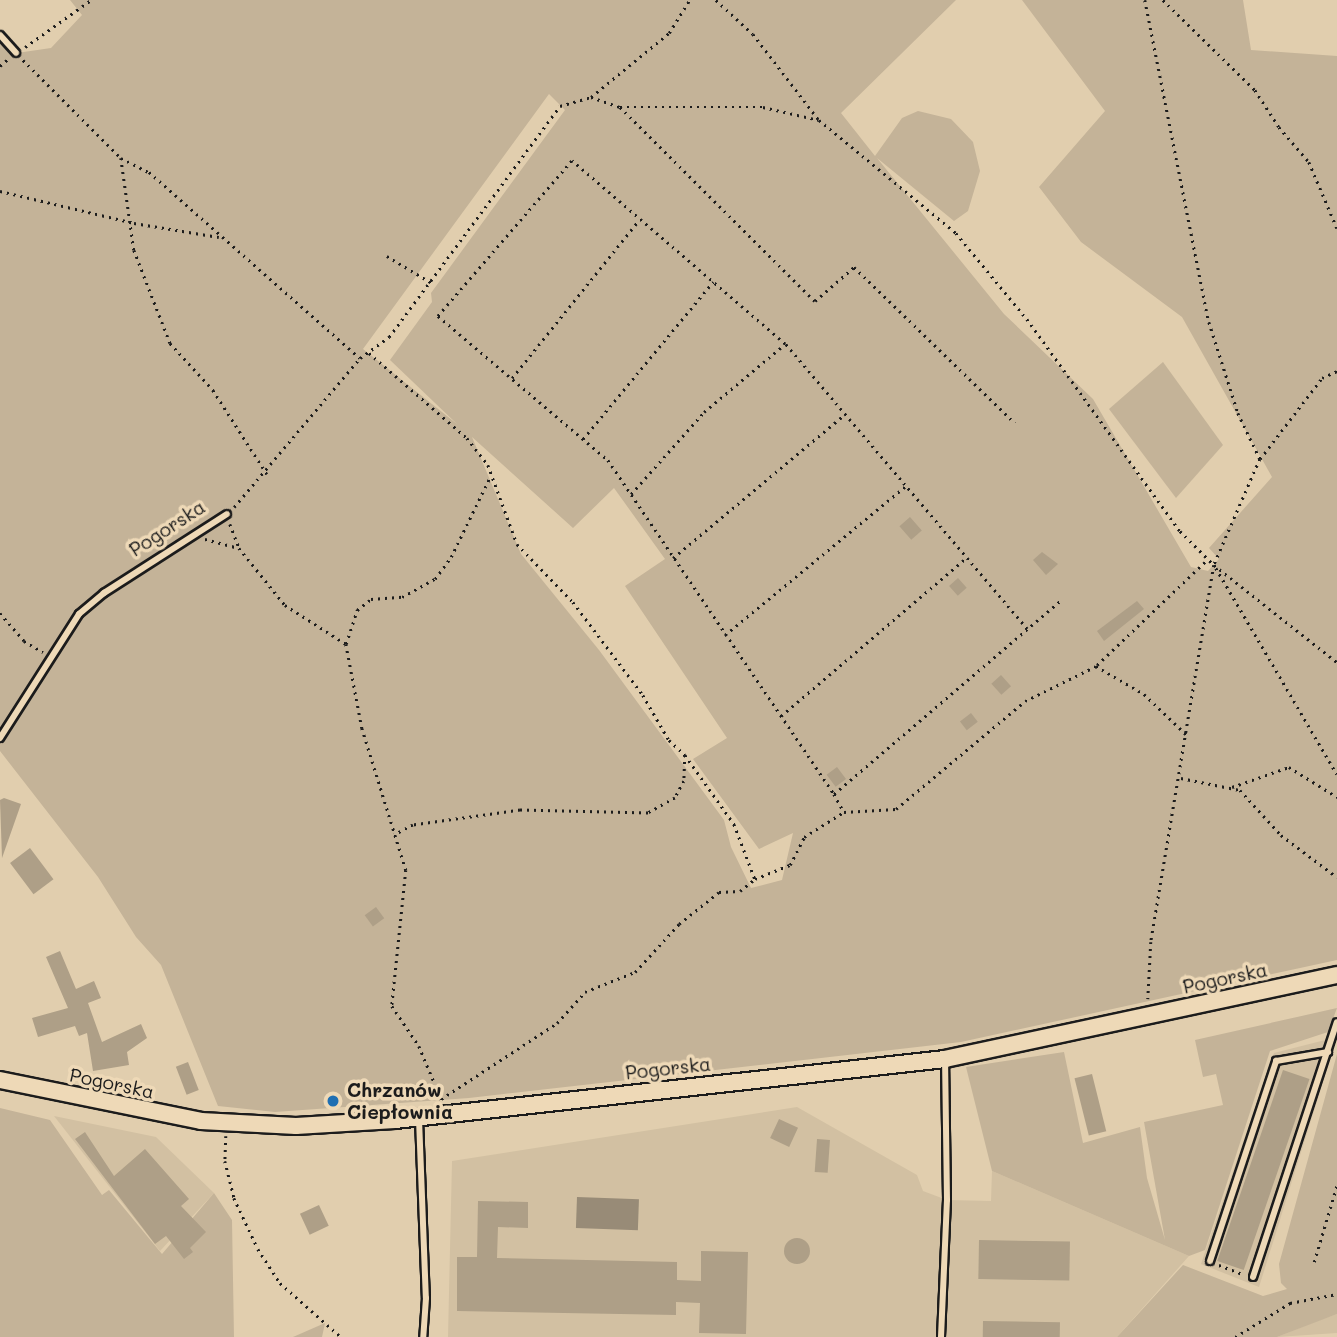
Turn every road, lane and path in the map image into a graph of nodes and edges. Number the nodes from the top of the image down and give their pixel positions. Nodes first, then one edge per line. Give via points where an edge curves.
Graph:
1 (91, 0) edge
2 (690, 0) edge
3 (716, 0) edge
4 (1144, 0) edge
5 (1163, 0) edge
6 (0, 35) edge
7 (16, 53) junction
8 (591, 97) junction
9 (620, 107) junction
10 (820, 120) junction
11 (121, 158) junction
12 (0, 191) edge
13 (639, 219) junction
14 (134, 223) junction
15 (1337, 228) edge
16 (222, 238) junction
17 (387, 256) dead end
18 (713, 282) junction
19 (432, 283) junction
20 (785, 344) junction
21 (369, 353) junction
22 (360, 358) junction
23 (1337, 370) edge
24 (512, 379) junction
25 (845, 414) junction
26 (1015, 423) dead end
27 (583, 439) junction
28 (1260, 459) junction
29 (267, 474) junction
30 (491, 475) junction
31 (906, 486) junction
32 (631, 494) junction
33 (227, 514) junction
34 (194, 536) junction
35 (239, 548) junction
36 (967, 557) junction
37 (673, 558) junction
38 (1208, 559) junction
39 (1214, 565) junction
40 (1060, 601) dead end
41 (0, 613) edge
42 (1027, 629) junction
43 (725, 635) junction
44 (346, 644) junction
45 (49, 655) junction
46 (1337, 662) edge
47 (1097, 666) junction
48 (781, 716) junction
49 (1188, 736) junction
50 (0, 738) edge
51 (685, 755) junction
52 (1337, 774) edge
53 (1181, 779) junction
54 (1232, 787) junction
55 (834, 794) junction
56 (1337, 797) edge
57 (844, 812) junction
58 (394, 835) junction
59 (1337, 877) edge
60 (755, 879) junction
61 (1337, 975) edge
62 (1161, 1000) dead end
63 (1148, 1009) junction
64 (1337, 1022) edge
65 (1328, 1052) junction
66 (945, 1059) junction
67 (0, 1080) edge
68 (441, 1099) junction
69 (454, 1104) dead end
70 (419, 1117) junction
71 (227, 1123) junction
72 (1337, 1185) edge
73 (1210, 1261) joint
74 (1314, 1262) dead end
75 (1253, 1277) joint
76 (1337, 1294) edge
77 (341, 1337) edge
78 (423, 1337) edge
79 (941, 1337) edge
80 (1235, 1337) edge

1 - 7 path
2 - 8 path via 669,33
3 - 10 path via 753,34
4 - 28 path via 1209,322 1238,413
5 - 15 path via 1255,90 1309,162
6 - 7 lane
7 - 11 path
8 - 9 path
8 - 19 path via 560,106
9 - 10 path via 764,107
9 - 26 path via 815,301 854,267
10 - 38 path via 956,233 1027,319 1180,531
11 - 14 path
11 - 16 path via 149,172
12 - 14 path
13 - 18 path
13 - 24 path
13 - 24 path via 572,162 439,316
14 - 16 path
14 - 29 path via 134,250 170,343 213,390
16 - 22 path
17 - 19 path
18 - 20 path
18 - 27 path
19 - 21 path via 389,337
20 - 25 path
20 - 32 path via 704,412
21 - 22 path
21 - 30 path via 467,438
22 - 29 path
23 - 28 path via 1322,378
24 - 27 path
25 - 31 path
25 - 37 path
27 - 32 path via 608,460
28 - 39 path
29 - 33 path
30 - 44 path via 451,557 435,579 402,597 371,599 357,610
30 - 51 path via 517,544 573,602 643,695 669,740
31 - 36 path
31 - 43 path
32 - 37 path
33 - 34 lane, Pogorska
33 - 35 path
34 - 35 path
34 - 45 lane, Pogorska via 104,593 79,614
35 - 44 path via 285,605
36 - 42 path
36 - 48 path
37 - 43 path
38 - 39 path
38 - 47 path
39 - 46 path
39 - 49 path
39 - 52 path
40 - 42 path
41 - 45 path via 24,641
42 - 55 path
43 - 48 path
44 - 58 path via 362,728
45 - 50 lane, Pogorska
47 - 49 path via 1144,694
47 - 57 path via 1025,701 896,809
48 - 55 path
49 - 53 path
51 - 58 path via 684,781 676,798 648,813 520,810 423,823
51 - 60 path via 734,824
53 - 54 path
53 - 63 path via 1151,942
54 - 56 path via 1289,767
54 - 59 path via 1246,795 1281,835
55 - 57 path
57 - 60 path via 804,837 790,865
58 - 68 path via 406,870 392,1006 419,1046
60 - 68 path via 740,891 719,892 679,923 635,972 585,992 557,1023
61 - 63 street, Pogorska
62 - 63 path
63 - 66 street, Pogorska
64 - 65 lane
65 - 73 lane via 1276,1061
65 - 75 lane
66 - 70 street, Pogorska
66 - 79 lane via 947,1200
67 - 71 street, Pogorska via 166,1116
68 - 69 path via 442,1106
70 - 71 street, Pogorska via 296,1126
70 - 78 lane via 426,1298
71 - 77 path via 228,1173 258,1250 280,1283
72 - 74 path
73 - 75 path
76 - 80 path via 1290,1303

